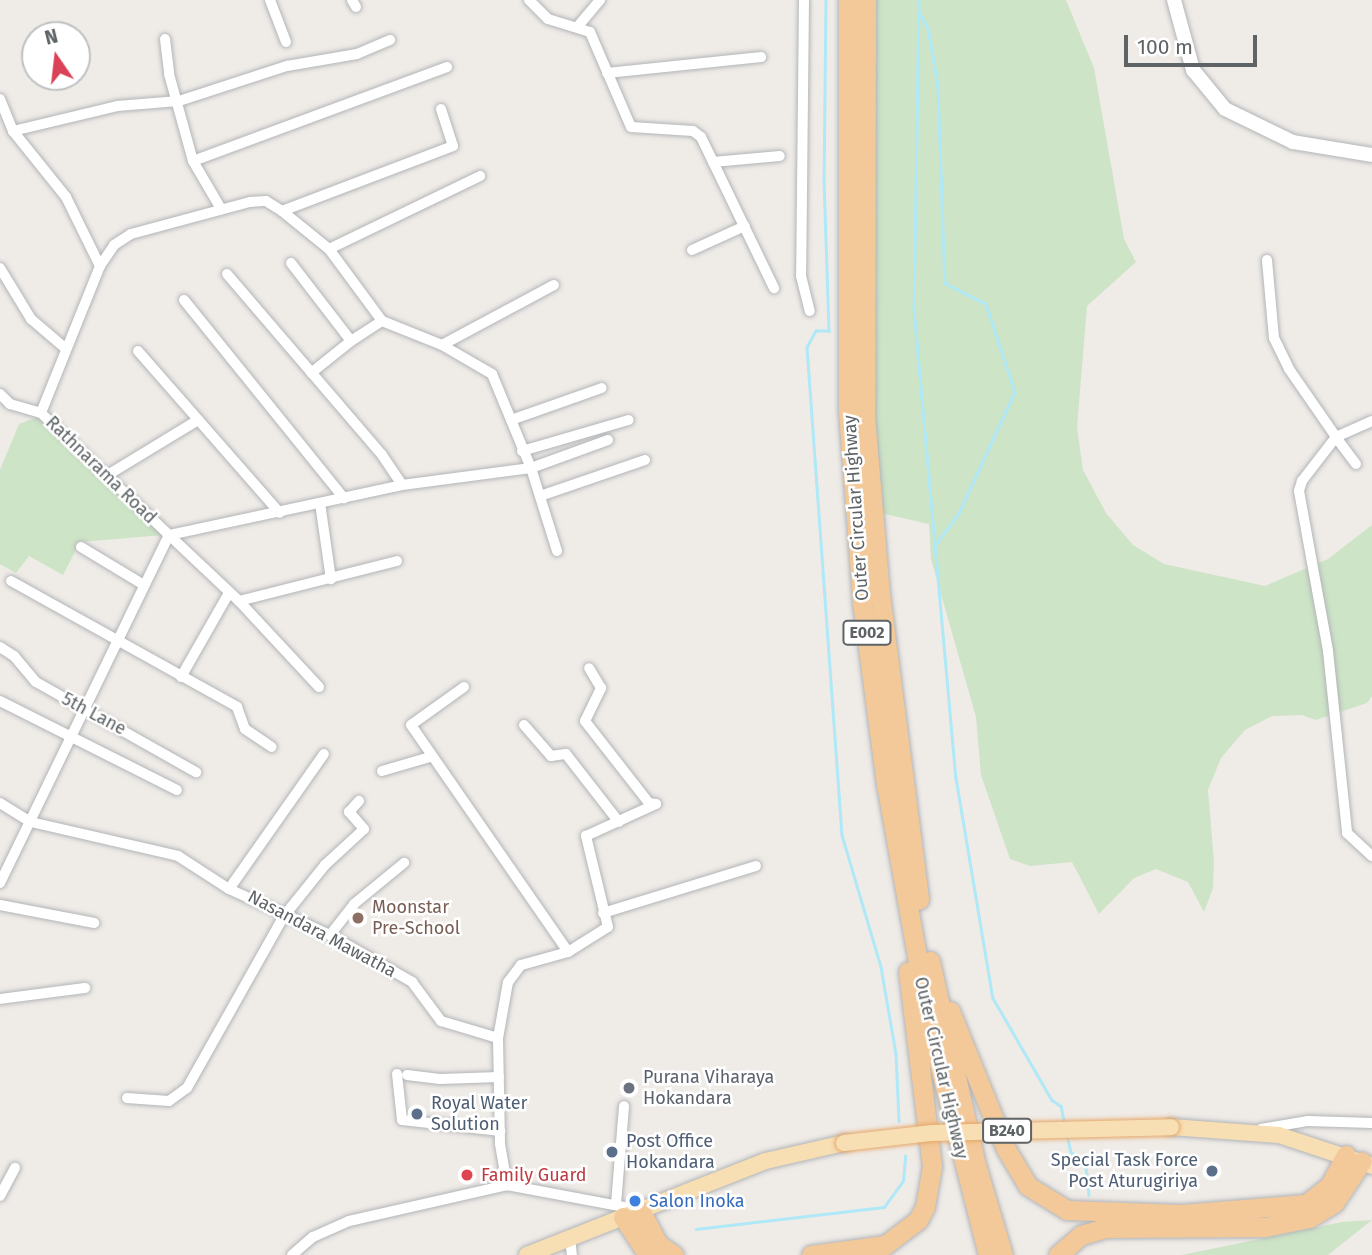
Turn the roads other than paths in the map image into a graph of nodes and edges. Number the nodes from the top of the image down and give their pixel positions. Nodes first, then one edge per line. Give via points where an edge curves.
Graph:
1 (270, 0) edge
2 (530, 0) edge
3 (600, 0) edge
4 (804, 0) edge
5 (848, 0) edge
6 (866, 0) edge
7 (1174, 0) edge
8 (579, 25) junction
9 (165, 39) dead end
10 (390, 40) dead end
11 (286, 42) dead end
12 (761, 57) dead end
13 (447, 67) dead end
14 (607, 73) junction
15 (0, 99) edge
16 (179, 101) junction
17 (441, 109) dead end
18 (13, 131) junction
19 (1372, 155) edge
20 (780, 156) dead end
21 (193, 161) junction
22 (713, 162) junction
23 (480, 176) dead end
24 (221, 209) junction
25 (282, 211) junction
26 (744, 226) junction
27 (329, 249) junction
28 (692, 250) dead end
29 (1267, 260) dead end
30 (292, 263) dead end
31 (100, 266) junction
32 (0, 268) edge
33 (227, 274) dead end
34 (554, 285) dead end
35 (774, 288) dead end
36 (184, 300) dead end
37 (810, 311) dead end
38 (382, 321) junction
39 (351, 341) junction
40 (442, 345) junction
41 (65, 348) junction
42 (138, 351) dead end
43 (311, 373) junction
44 (602, 388) dead end
45 (0, 394) edge
46 (41, 413) junction
47 (511, 419) junction
48 (198, 420) junction
49 (629, 420) dead end
50 (1372, 421) edge
51 (1336, 437) junction
52 (608, 440) dead end
53 (522, 451) junction
54 (645, 460) dead end
55 (1356, 464) dead end
56 (531, 468) junction
57 (106, 476) junction
58 (402, 485) junction
59 (540, 496) junction
60 (344, 498) junction
61 (320, 503) junction
62 (280, 513) junction
63 (169, 535) junction
64 (81, 547) dead end
65 (557, 551) dead end
66 (397, 561) dead end
67 (331, 579) junction
68 (11, 581) dead end
69 (144, 584) junction
70 (229, 593) junction
71 (239, 601) junction
72 (115, 643) junction
73 (0, 647) edge
74 (589, 668) dead end
75 (181, 677) junction
76 (319, 687) dead end
77 (464, 687) dead end
78 (0, 701) edge
79 (82, 710) junction
80 (524, 725) dead end
81 (69, 736) junction
82 (272, 747) dead end
83 (324, 754) dead end
84 (430, 757) junction
85 (382, 771) dead end
86 (196, 772) dead end
87 (177, 790) dead end
88 (359, 801) dead end
89 (0, 803) edge
90 (32, 822) junction
91 (619, 822) junction
92 (1372, 856) edge
93 (404, 863) dead end
94 (899, 863) junction
95 (756, 866) dead end
96 (0, 883) edge
97 (229, 889) junction
98 (0, 905) edge
99 (603, 913) junction
100 (284, 916) junction
101 (94, 923) dead end
102 (330, 935) junction
103 (568, 952) junction
104 (929, 958) junction
105 (85, 988) dead end
106 (0, 999) edge
107 (498, 1038) junction
108 (499, 1077) junction
109 (127, 1098) dead end
110 (624, 1106) dead end
111 (1372, 1123) edge
112 (500, 1131) junction
113 (1254, 1131) junction
114 (1360, 1160) edge
115 (15, 1168) dead end
116 (507, 1185) junction
117 (0, 1196) edge
118 (626, 1210) junction
119 (570, 1237) junction
120 (292, 1255) edge
121 (527, 1255) edge
122 (572, 1255) edge
123 (648, 1255) edge
124 (674, 1255) edge
125 (811, 1255) edge
126 (988, 1255) edge
127 (1003, 1255) edge
128 (1058, 1255) edge

1 - 11 street
2 - 8 street via 548,19
3 - 8 street
4 - 37 street via 801,276
5 - 94 highway, Outer Circular Highway / E002 via 848,410 862,602
6 - 104 highway, Outer Circular Highway / E002 via 865,415 906,825
7 - 19 street via 1193,70 1225,109 1293,142
8 - 14 street via 590,32
9 - 16 street
10 - 16 street via 358,54 287,66
12 - 14 street
13 - 21 street
14 - 22 street via 631,127 693,131
15 - 18 street
16 - 18 street via 117,106
16 - 21 street
17 - 25 street via 453,146
18 - 31 street via 66,197
20 - 22 street
21 - 24 street
22 - 26 street
23 - 27 street
24 - 25 street, Rathnarama Road via 266,201
24 - 31 street, Rathnarama Road via 131,234 114,246
25 - 27 street
26 - 28 street
26 - 35 street
27 - 38 street
29 - 51 street via 1275,338 1289,369
30 - 39 street
31 - 41 street, Rathnarama Road
32 - 41 street via 31,319
33 - 43 street
34 - 40 street
36 - 60 street
38 - 39 street
38 - 40 street
39 - 43 street
40 - 47 street via 492,374
41 - 46 street, Rathnarama Road
42 - 48 street
43 - 58 street
44 - 47 street
45 - 46 street via 10,404
46 - 57 street, Rathnarama Road
47 - 53 street
48 - 57 street
48 - 62 street
49 - 53 street
50 - 51 street
51 - 55 street
51 - 92 street via 1299,491 1328,651 1347,833
52 - 56 street
53 - 56 street
54 - 59 street
56 - 58 street
56 - 59 street
57 - 63 street, Rathnarama Road
58 - 60 street
59 - 65 street
60 - 61 street
61 - 62 street
61 - 67 street
62 - 63 street
63 - 69 street, Rathnarama Road
63 - 70 street
64 - 69 street
66 - 67 street
67 - 71 street
68 - 72 street
69 - 72 street, Rathnarama Road
70 - 71 street
70 - 75 street
71 - 76 street
72 - 75 street
72 - 79 street, Rathnarama Road
73 - 79 street, 5th Lane via 36,682
74 - 91 street via 601,688 585,721 649,803 656,804
75 - 82 street via 237,707 245,729
77 - 84 street via 411,725
78 - 81 street
79 - 81 street, Rathnarama Road
79 - 86 street, 5th Lane
80 - 91 street via 551,756 566,754
81 - 87 street
81 - 90 street, Rathnarama Road
83 - 97 street
84 - 85 street
84 - 103 street
88 - 100 street via 349,812 363,829 325,865
89 - 90 street, Nasandara Mawatha
90 - 96 street, Rathnarama Road
90 - 97 street, Nasandara Mawatha via 178,856
91 - 99 street via 586,836
93 - 102 street via 354,904
94 - 125 highway via 911,1015 932,1166 930,1189 918,1220 898,1239 885,1245
94 - 126 highway, Outer Circular Highway / E002 via 930,1029
95 - 99 street
97 - 100 street, Nasandara Mawatha
98 - 101 street
99 - 103 street via 608,927
100 - 102 street, Nasandara Mawatha
100 - 109 street via 187,1088 169,1101
102 - 107 street, Nasandara Mawatha via 412,982 441,1021
103 - 107 street via 521,965 508,982
104 - 114 highway via 1006,1149 1028,1186 1067,1210 1181,1214 1306,1204
104 - 127 highway, Outer Circular Highway / E002 via 976,1165
105 - 106 street
107 - 108 street
108 - 112 street
108 - 112 street via 440,1079 402,1074 402,1120
110 - 118 street
111 - 113 street via 1308,1121
112 - 116 street
113 - 114 main road, B240
113 - 118 main road, B240, bridge via 1171,1127 932,1133 844,1143 766,1161
114 - 128 highway via 1334,1203 1309,1218 1252,1227 1106,1228 1081,1235
115 - 117 street
116 - 118 street
116 - 120 street via 349,1221 313,1237
118 - 119 main road, B240
118 - 123 highway
118 - 124 highway
119 - 121 main road, B240
119 - 122 street

